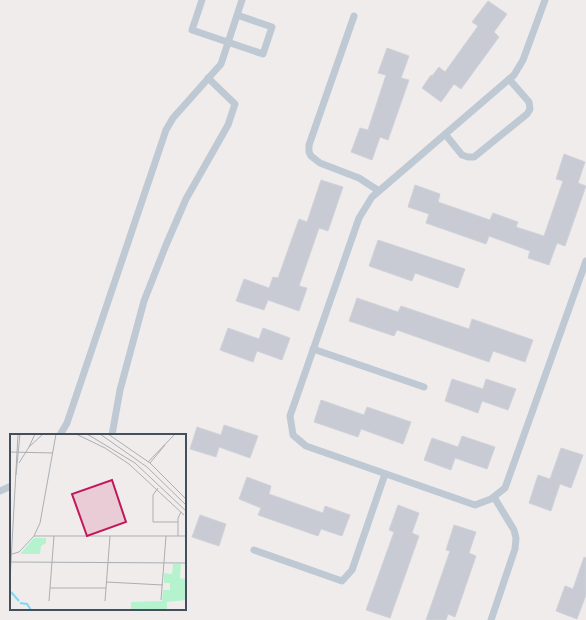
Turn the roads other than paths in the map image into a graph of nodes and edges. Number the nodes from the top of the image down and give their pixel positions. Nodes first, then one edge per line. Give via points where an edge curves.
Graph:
1 (202, 0) edge
2 (242, 0) edge
3 (545, 0) edge
4 (237, 15) junction
5 (354, 16) dead end
6 (228, 43) junction
7 (208, 78) junction
8 (509, 79) junction
9 (445, 134) junction
10 (379, 191) junction
11 (586, 261) edge
12 (313, 349) junction
13 (424, 387) dead end
14 (61, 434) edge
15 (112, 434) edge
16 (385, 474) junction
17 (10, 486) edge
18 (0, 491) edge
19 (494, 497) junction
20 (254, 550) dead end
21 (491, 620) edge

1 - 6 lane via 192,30
2 - 4 lane
3 - 8 lane via 523,60
4 - 6 lane
4 - 6 lane via 272,27 263,54
5 - 10 lane via 309,145 309,152 320,163 359,178
6 - 7 lane via 221,64
7 - 14 lane via 173,118 166,130 70,416
7 - 15 lane via 235,104 228,125 186,199 144,301 120,390
8 - 9 lane
8 - 9 lane via 529,102 530,109 527,114 474,157 462,154
9 - 10 lane
10 - 12 lane via 372,197 359,218
11 - 19 lane via 505,488
12 - 13 lane
12 - 16 lane via 290,416 294,435 306,446
16 - 19 lane via 475,505
16 - 20 lane via 352,570 342,581
17 - 18 lane
19 - 21 lane via 514,530 516,543

